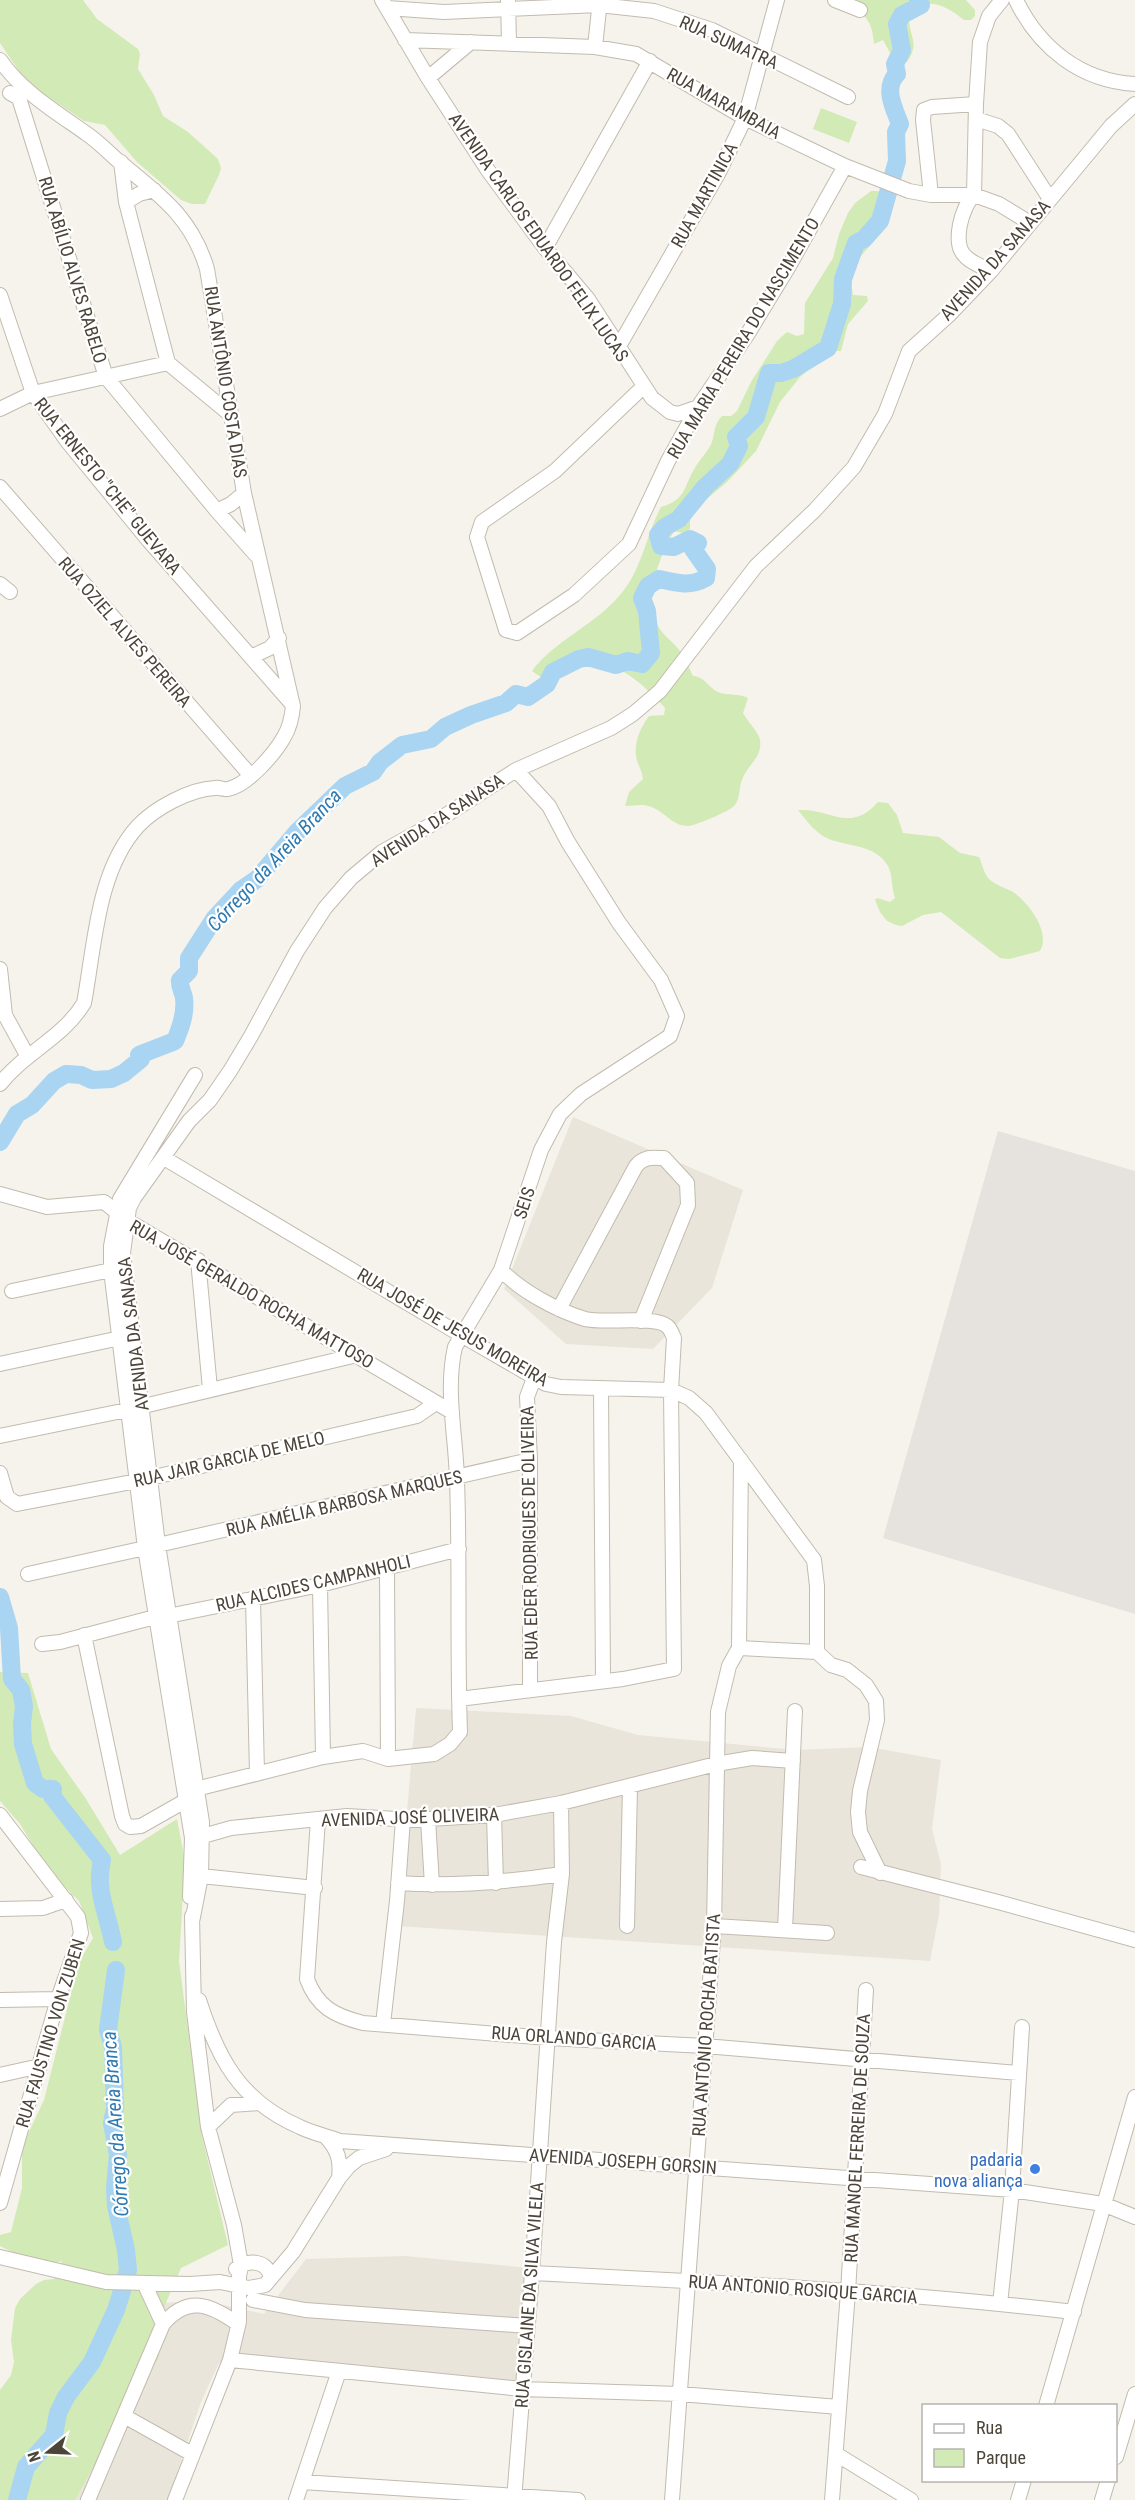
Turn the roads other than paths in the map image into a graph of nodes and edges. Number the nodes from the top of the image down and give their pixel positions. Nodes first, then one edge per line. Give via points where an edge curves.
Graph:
1 (777, 0) edge
2 (836, 0) edge
3 (1002, 0) edge
4 (1016, 0) edge
5 (599, 3) edge
6 (385, 4) edge
7 (471, 5) edge
8 (508, 5) edge
9 (860, 10) dead end
10 (405, 40) junction
11 (471, 42) junction
12 (509, 43) junction
13 (595, 47) junction
14 (761, 55) junction
15 (0, 60) edge
16 (650, 61) junction
17 (428, 78) junction
18 (1135, 84) edge
19 (10, 91) edge
20 (37, 97) junction
21 (848, 97) dead end
22 (1135, 104) edge
23 (976, 105) junction
24 (23, 111) junction
25 (745, 118) junction
26 (976, 119) junction
27 (121, 162) junction
28 (845, 166) junction
29 (154, 190) junction
30 (931, 195) junction
31 (974, 195) junction
32 (1050, 199) junction
33 (126, 202) junction
34 (1030, 223) junction
35 (545, 248) junction
36 (991, 271) junction
37 (0, 295) edge
38 (618, 346) junction
39 (168, 363) junction
40 (106, 377) junction
41 (643, 387) junction
42 (33, 393) junction
43 (698, 407) junction
44 (0, 409) edge
45 (231, 415) junction
46 (0, 487) edge
47 (244, 493) junction
48 (217, 511) junction
49 (258, 557) junction
50 (279, 638) junction
51 (251, 657) junction
52 (293, 706) junction
53 (516, 770) junction
54 (251, 776) junction
55 (0, 969) edge
56 (28, 1057) junction
57 (195, 1075) dead end
58 (0, 1084) edge
59 (164, 1158) junction
60 (0, 1194) edge
61 (122, 1217) junction
62 (198, 1260) junction
63 (111, 1270) junction
64 (501, 1270) junction
65 (12, 1291) dead end
66 (559, 1309) junction
67 (641, 1321) junction
68 (461, 1335) junction
69 (120, 1338) junction
70 (357, 1355) junction
71 (0, 1364) edge
72 (534, 1378) junction
73 (601, 1388) junction
74 (210, 1389) junction
75 (671, 1390) junction
76 (436, 1403) junction
77 (142, 1406) junction
78 (127, 1410) junction
79 (452, 1412) junction
80 (0, 1436) edge
81 (530, 1460) junction
82 (741, 1460) junction
83 (0, 1473) edge
84 (457, 1477) junction
85 (143, 1479) junction
86 (151, 1547) junction
87 (459, 1549) junction
88 (387, 1567) junction
89 (28, 1574) dead end
90 (320, 1585) junction
91 (253, 1598) junction
92 (161, 1616) junction
93 (84, 1635) junction
94 (42, 1644) dead end
95 (817, 1652) junction
96 (733, 1658) junction
97 (603, 1680) junction
98 (530, 1690) junction
99 (459, 1699) junction
100 (795, 1711) dead end
101 (322, 1757) junction
102 (388, 1759) junction
103 (793, 1761) junction
104 (716, 1764) junction
105 (257, 1774) junction
106 (630, 1786) junction
107 (196, 1789) junction
108 (185, 1801) junction
109 (561, 1803) junction
110 (494, 1815) junction
111 (403, 1819) junction
112 (428, 1819) junction
113 (318, 1820) junction
114 (3, 1821) edge
115 (203, 1836) junction
116 (861, 1868) dead end
117 (880, 1873) junction
118 (562, 1874) junction
119 (201, 1876) junction
120 (398, 1883) junction
121 (496, 1883) junction
122 (432, 1885) junction
123 (315, 1888) junction
124 (66, 1900) junction
125 (0, 1909) edge
126 (192, 1923) junction
127 (627, 1926) dead end
128 (714, 1926) junction
129 (785, 1929) junction
130 (826, 1933) dead end
131 (1135, 1940) edge
132 (192, 1980) junction
133 (866, 1990) dead end
134 (58, 2000) junction
135 (0, 2001) edge
136 (383, 2024) junction
137 (1022, 2027) dead end
138 (548, 2038) junction
139 (216, 2046) junction
140 (705, 2046) junction
141 (199, 2050) junction
142 (863, 2060) junction
143 (40, 2066) junction
144 (1019, 2073) junction
145 (0, 2075) edge
146 (1135, 2097) edge
147 (258, 2103) junction
148 (208, 2127) junction
149 (324, 2135) junction
150 (399, 2145) junction
151 (539, 2156) junction
152 (696, 2166) junction
153 (855, 2176) junction
154 (339, 2178) junction
155 (1012, 2190) junction
156 (0, 2203) edge
157 (1103, 2204) junction
158 (1135, 2217) edge
159 (0, 2257) edge
160 (241, 2265) junction
161 (532, 2273) junction
162 (687, 2280) junction
163 (220, 2282) junction
164 (268, 2282) junction
165 (138, 2283) junction
166 (240, 2288) junction
167 (848, 2292) junction
168 (253, 2301) junction
169 (1000, 2304) junction
170 (1074, 2312) junction
171 (238, 2323) junction
172 (163, 2324) junction
173 (528, 2326) junction
174 (230, 2360) junction
175 (339, 2371) junction
176 (522, 2389) junction
177 (680, 2394) junction
178 (1135, 2394) edge
179 (1047, 2404) edge
180 (839, 2407) junction
181 (124, 2416) junction
182 (192, 2454) junction
183 (836, 2454) junction
184 (1117, 2454) edge
185 (302, 2482) junction
186 (1024, 2482) edge
187 (1108, 2482) edge
188 (514, 2498) edge
189 (88, 2500) edge
190 (175, 2500) edge
191 (296, 2500) edge
192 (578, 2500) edge
193 (672, 2500) edge
194 (832, 2500) edge
195 (911, 2500) edge
196 (1018, 2500) edge
197 (1102, 2500) edge

1 - 14 street, RUA MARTINICA
2 - 9 street
3 - 23 street via 983,29
4 - 18 street via 1031,27 1064,60 1102,78
5 - 8 street, RUA SUMATRA
5 - 13 street
5 - 14 street, RUA SUMATRA via 678,18
6 - 7 street, RUA SUMATRA via 414,11
6 - 10 street, AVENIDA CARLOS EDUARDO FELIX LUCAS
7 - 8 street, RUA SUMATRA
8 - 12 street
10 - 11 street, RUA MARAMBAIA
10 - 17 street, AVENIDA CARLOS EDUARDO FELIX LUCAS
11 - 12 street, RUA MARAMBAIA
11 - 17 street
12 - 13 street, RUA MARAMBAIA
13 - 16 street, RUA MARAMBAIA via 636,54
14 - 21 street, RUA SUMATRA
14 - 25 street, RUA MARTINICA
15 - 19 street, RUA ANTÔNIO COSTA DIAS
16 - 25 street, RUA MARAMBAIA
16 - 35 street
17 - 35 street, AVENIDA CARLOS EDUARDO FELIX LUCAS
19 - 20 street, RUA ANTÔNIO COSTA DIAS
19 - 24 street, RUA ABÍLIO ALVES RABELO via 19,98
20 - 24 street via 27,101
20 - 27 street, RUA ANTÔNIO COSTA DIAS
22 - 32 street, AVENIDA DA SANASA via 1111,126
23 - 26 street
23 - 30 street via 924,110
24 - 40 street, RUA ABÍLIO ALVES RABELO
25 - 28 street, RUA MARAMBAIA
25 - 38 street, RUA MARTINICA via 719,172
26 - 31 street
26 - 32 street via 1008,134
27 - 29 street, RUA ANTÔNIO COSTA DIAS
27 - 33 street
28 - 30 street, RUA MARAMBAIA via 909,191
28 - 43 street, RUA MARIA PEREIRA DO NASCIMENTO via 747,335
29 - 33 street
29 - 45 street, RUA ANTÔNIO COSTA DIAS via 182,217 203,254
30 - 31 street, RUA MARAMBAIA
31 - 34 street, RUA MARAMBAIA via 999,204
31 - 36 street via 963,211 960,246 966,257
32 - 34 street, AVENIDA DA SANASA
33 - 39 street
34 - 36 street, AVENIDA DA SANASA
35 - 38 street, AVENIDA CARLOS EDUARDO FELIX LUCAS via 588,299
36 - 53 street, AVENIDA DA SANASA via 909,351 885,414 854,467 756,566 660,691 611,728
37 - 42 street, RUA ERNESTO "CHE" GUEVARA
38 - 41 street, AVENIDA CARLOS EDUARDO FELIX LUCAS
39 - 40 street
39 - 45 street
40 - 42 street
40 - 48 street, RUA ABÍLIO ALVES RABELO
41 - 43 street, AVENIDA CARLOS EDUARDO FELIX LUCAS via 670,412 678,414
41 - 43 street, RUA MARIA PEREIRA DO NASCIMENTO via 555,471 482,522 478,529 477,537 506,630 517,633 574,595 629,544
42 - 44 street
42 - 51 street, RUA ERNESTO "CHE" GUEVARA via 114,498
45 - 47 street, RUA ANTÔNIO COSTA DIAS
46 - 54 street, RUA OZIEL ALVES PEREIRA
47 - 48 street
47 - 49 street, RUA ANTÔNIO COSTA DIAS
48 - 49 street, RUA ABÍLIO ALVES RABELO
49 - 50 street, RUA ANTÔNIO COSTA DIAS
50 - 51 street via 270,648
50 - 52 street, RUA ANTÔNIO COSTA DIAS
51 - 52 street, RUA ERNESTO "CHE" GUEVARA
52 - 54 street, RUA ANTÔNIO COSTA DIAS via 285,736
53 - 59 street, AVENIDA DA SANASA via 382,852 351,878 325,908 297,951 230,1071
53 - 64 street, SEIS via 549,806 619,923 661,980 677,1016 670,1036 580,1094 560,1114 542,1150
54 - 56 street via 228,789 205,790 174,801 156,809 138,826 117,854 106,880 84,1003 76,1018
55 - 56 street via 5,1014
56 - 58 street
57 - 61 street, AVENIDA DA SANASA via 126,1186
59 - 61 street, AVENIDA DA SANASA
59 - 68 street, RUA JOSÉ DE JESUS MOREIRA
60 - 61 street, RUA JOSÉ GERALDO ROCHA MATTOSO via 47,1207 104,1202
61 - 62 street, RUA JOSÉ GERALDO ROCHA MATTOSO
61 - 63 street, AVENIDA DA SANASA via 111,1246
61 - 77 street, AVENIDA DA SANASA
62 - 70 street, RUA JOSÉ GERALDO ROCHA MATTOSO
62 - 74 street
63 - 65 street
63 - 69 street, AVENIDA DA SANASA
64 - 66 street via 510,1280
64 - 68 street, SEIS
66 - 67 street via 587,1319
66 - 67 street via 636,1166 648,1158 664,1158 687,1183 688,1205
67 - 75 street via 662,1322 671,1331
68 - 72 street, RUA JOSÉ DE JESUS MOREIRA
68 - 79 street, SEIS via 452,1360
69 - 71 street
69 - 78 street, AVENIDA DA SANASA
70 - 74 street
70 - 76 street, RUA JOSÉ GERALDO ROCHA MATTOSO
72 - 73 street, RUA JOSÉ DE JESUS MOREIRA via 561,1387
72 - 81 street, RUA EDER RODRIGUES DE OLIVEIRA via 527,1397
73 - 75 street, RUA JOSÉ DE JESUS MOREIRA
73 - 97 street
74 - 77 street
75 - 82 street, RUA JOSÉ DE JESUS MOREIRA via 689,1398 706,1413
75 - 97 street via 674,1669
76 - 79 street, RUA JOSÉ GERALDO ROCHA MATTOSO
76 - 85 street, RUA JAIR GARCIA DE MELO via 417,1416
77 - 78 street
77 - 85 street, AVENIDA DA SANASA
78 - 80 street
78 - 85 street, AVENIDA DA SANASA
79 - 84 street, SEIS
81 - 84 street, RUA AMÉLIA BARBOSA MARQUES
81 - 98 street, RUA EDER RODRIGUES DE OLIVEIRA
82 - 95 street, RUA JOSÉ DE JESUS MOREIRA via 814,1560
82 - 96 street, RUA ANTÔNIO ROCHA BATISTA
83 - 85 street, RUA JAIR GARCIA DE MELO via 7,1497 17,1504
84 - 86 street, RUA AMÉLIA BARBOSA MARQUES
84 - 87 street, SEIS
85 - 86 street, AVENIDA DA SANASA
86 - 89 street, RUA AMÉLIA BARBOSA MARQUES
86 - 92 street, AVENIDA DA SANASA
87 - 88 street, RUA ALCIDES CAMPANHOLI
87 - 99 street, SEIS
88 - 90 street, RUA ALCIDES CAMPANHOLI
88 - 102 street
90 - 91 street, RUA ALCIDES CAMPANHOLI
90 - 101 street
91 - 92 street, RUA ALCIDES CAMPANHOLI
91 - 105 street
92 - 93 street, RUA ALCIDES CAMPANHOLI
92 - 107 street, AVENIDA DA SANASA
92 - 108 street, AVENIDA DA SANASA
93 - 94 street, RUA ALCIDES CAMPANHOLI
93 - 108 street via 125,1824 141,1826
95 - 96 street
95 - 117 street via 866,1685 876,1701 877,1720 858,1812 860,1832
96 - 104 street, RUA ANTÔNIO ROCHA BATISTA via 718,1712
97 - 98 street
98 - 99 street
99 - 102 street, SEIS via 460,1732 450,1744 434,1754
100 - 103 street
101 - 102 street via 363,1751
101 - 105 street
103 - 104 street, AVENIDA JOSÉ OLIVEIRA via 752,1758
103 - 129 street
104 - 106 street, AVENIDA JOSÉ OLIVEIRA
104 - 128 street, RUA ANTÔNIO ROCHA BATISTA
105 - 107 street
106 - 109 street, AVENIDA JOSÉ OLIVEIRA
106 - 127 street
107 - 115 street, AVENIDA DA SANASA
108 - 126 street, AVENIDA DA SANASA via 192,1838
109 - 110 street, AVENIDA JOSÉ OLIVEIRA
109 - 118 street, RUA GISLAINE DA SILVA VILELA
110 - 112 street, AVENIDA JOSÉ OLIVEIRA
110 - 121 street
111 - 112 street, AVENIDA JOSÉ OLIVEIRA
111 - 113 street, AVENIDA JOSÉ OLIVEIRA via 347,1816
111 - 120 street
112 - 122 street
113 - 115 street, AVENIDA JOSÉ OLIVEIRA via 231,1828
113 - 123 street, RUA ORLANDO GARCIA
114 - 124 street, RUA FAUSTINO VON ZUBEN
115 - 119 street, AVENIDA DA SANASA
116 - 117 street
117 - 131 street
118 - 121 street
118 - 138 street, RUA GISLAINE DA SILVA VILELA
119 - 123 street
119 - 126 street, AVENIDA DA SANASA
120 - 122 street
120 - 136 street
121 - 122 street
123 - 136 street, RUA ORLANDO GARCIA via 307,1978 312,1991 328,2012 344,2019
124 - 125 street via 43,1908
124 - 134 street, RUA FAUSTINO VON ZUBEN via 78,1917 81,1933
126 - 132 street
128 - 129 street
128 - 140 street, RUA ANTÔNIO ROCHA BATISTA
129 - 130 street
132 - 139 street, AVENIDA JOSEPH GORSIN
132 - 141 street
133 - 142 street, RUA MANOEL FERREIRA DE SOUZA
134 - 135 street
134 - 143 street, RUA FAUSTINO VON ZUBEN
136 - 138 street, RUA ORLANDO GARCIA
137 - 144 street
138 - 140 street, RUA ORLANDO GARCIA
138 - 151 street, RUA GISLAINE DA SILVA VILELA
139 - 141 street
139 - 147 street, AVENIDA JOSEPH GORSIN via 232,2074
140 - 142 street, RUA ORLANDO GARCIA
140 - 152 street, RUA ANTÔNIO ROCHA BATISTA
141 - 148 street
142 - 144 street, RUA ORLANDO GARCIA
142 - 153 street, RUA MANOEL FERREIRA DE SOUZA
143 - 145 street
143 - 156 street, RUA FAUSTINO VON ZUBEN
144 - 155 street
146 - 157 street
147 - 148 street via 231,2104
147 - 149 street, AVENIDA JOSEPH GORSIN via 294,2125
148 - 160 street
149 - 150 street, AVENIDA JOSEPH GORSIN via 356,2143
149 - 154 street via 339,2154
150 - 151 street, AVENIDA JOSEPH GORSIN
150 - 154 street via 359,2158
151 - 152 street, AVENIDA JOSEPH GORSIN
151 - 161 street, RUA GISLAINE DA SILVA VILELA
152 - 153 street, AVENIDA JOSEPH GORSIN
152 - 162 street, RUA ANTÔNIO ROCHA BATISTA
153 - 155 street, AVENIDA JOSEPH GORSIN
153 - 167 street, RUA MANOEL FERREIRA DE SOUZA
154 - 164 street via 309,2230
155 - 157 street, AVENIDA JOSEPH GORSIN
155 - 169 street
157 - 158 street, AVENIDA JOSEPH GORSIN
157 - 170 street
159 - 165 street via 106,2282
160 - 163 street
160 - 164 street via 263,2265 270,2272
160 - 166 street
161 - 162 street, RUA ANTONIO ROSIQUE GARCIA
161 - 173 street, RUA GISLAINE DA SILVA VILELA
162 - 167 street, RUA ANTONIO ROSIQUE GARCIA
162 - 177 street, RUA ANTÔNIO ROCHA BATISTA
163 - 165 street
163 - 166 street
164 - 166 street
164 - 168 street
165 - 172 street
166 - 171 street
167 - 169 street, RUA ANTONIO ROSIQUE GARCIA
167 - 180 street, RUA MANOEL FERREIRA DE SOUZA
168 - 171 street
168 - 173 street via 305,2310
169 - 170 street, RUA ANTONIO ROSIQUE GARCIA
170 - 179 street
171 - 172 street via 219,2311 189,2306 173,2312
171 - 174 street
172 - 181 street
173 - 176 street, RUA GISLAINE DA SILVA VILELA
174 - 175 street
174 - 182 street
175 - 176 street
175 - 185 street
176 - 177 street
176 - 188 street, RUA GISLAINE DA SILVA VILELA
177 - 180 street
177 - 193 street, RUA ANTÔNIO ROCHA BATISTA
178 - 184 street
180 - 183 street, RUA MANOEL FERREIRA DE SOUZA
181 - 182 street
181 - 189 street
182 - 190 street
183 - 194 street, RUA MANOEL FERREIRA DE SOUZA
183 - 195 street
185 - 188 street
185 - 191 street
186 - 196 street
187 - 197 street
188 - 192 street

